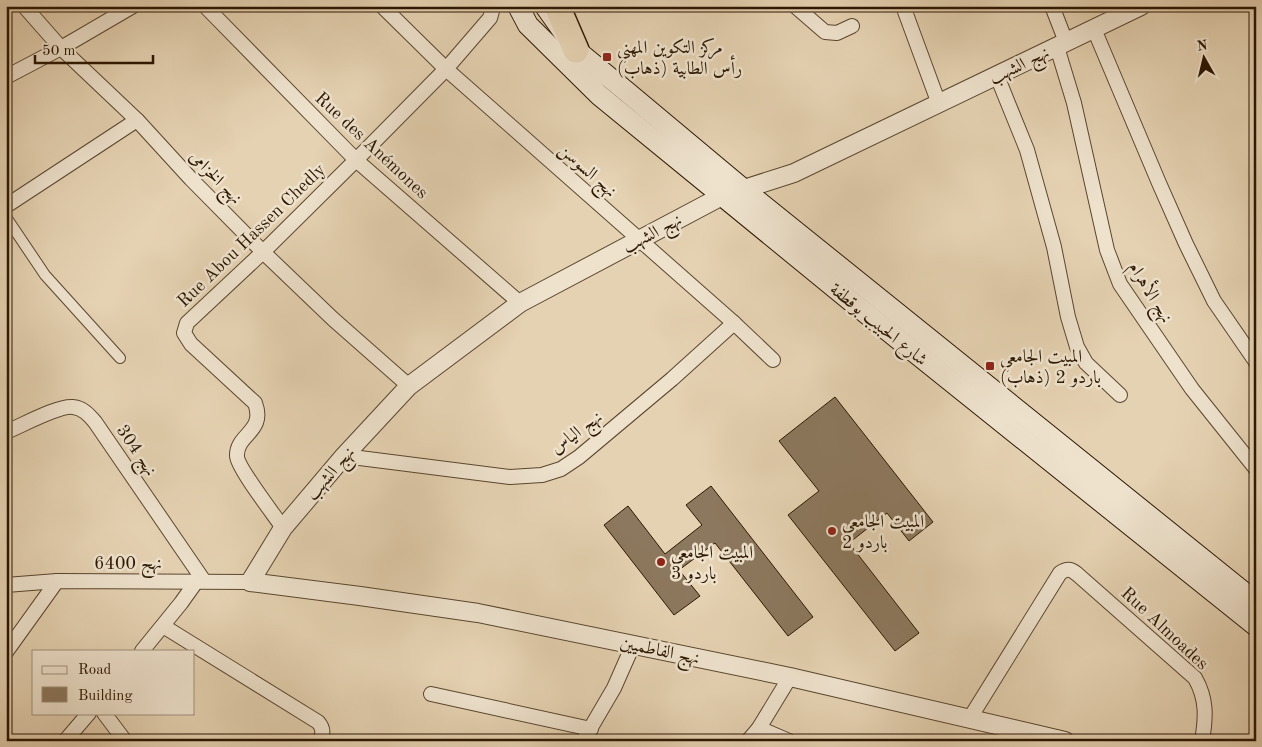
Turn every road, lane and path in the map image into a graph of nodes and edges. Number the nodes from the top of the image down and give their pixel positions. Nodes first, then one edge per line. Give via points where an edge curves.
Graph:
1 (24, 6) edge
2 (133, 6) edge
3 (205, 6) edge
4 (382, 6) edge
5 (491, 6) edge
6 (518, 6) edge
7 (545, 6) edge
8 (557, 6) edge
9 (795, 6) edge
10 (904, 6) edge
11 (1052, 6) edge
12 (1141, 6) edge
13 (852, 26) dead end
14 (1094, 29) junction
15 (1061, 45) junction
16 (61, 48) junction
17 (576, 50) junction
18 (446, 69) junction
19 (997, 76) junction
20 (6, 77) edge
21 (939, 104) junction
22 (137, 120) junction
23 (356, 160) junction
24 (743, 189) junction
25 (722, 196) junction
26 (6, 206) edge
27 (6, 216) edge
28 (639, 240) junction
29 (263, 252) junction
30 (520, 302) junction
31 (734, 323) junction
32 (120, 358) dead end
33 (773, 360) dead end
34 (1256, 362) edge
35 (409, 386) junction
36 (1120, 395) dead end
37 (6, 432) edge
38 (344, 456) junction
39 (1256, 470) edge
40 (283, 528) junction
41 (57, 581) junction
42 (200, 581) junction
43 (250, 582) junction
44 (6, 586) edge
45 (1256, 602) edge
46 (163, 626) junction
47 (1256, 626) edge
48 (633, 645) junction
49 (143, 650) edge
50 (6, 652) edge
51 (790, 677) junction
52 (431, 694) dead end
53 (88, 714) edge
54 (105, 714) edge
55 (970, 718) junction
56 (759, 728) junction
57 (587, 735) edge
58 (65, 741) edge
59 (125, 741) edge
60 (320, 741) edge
61 (748, 741) edge
62 (789, 741) edge
63 (1065, 741) edge
64 (1202, 741) edge

1 - 16 street, نهج الخزامى
2 - 16 street
3 - 23 street, Rue des Anémones
4 - 18 street, نهج السوسن
5 - 18 street, Rue Abou Hassen Chedly via 490,18
6 - 25 main road, شارع الحبيب بوقطفة via 528,25 599,95
7 - 17 main road, شارع الحبيب بوقطفة
8 - 17 highway
9 - 13 street via 825,32 837,33
10 - 21 street
11 - 15 street, نهج الأهرام
12 - 14 street, نهج الشهب
14 - 15 street, نهج الشهب
14 - 34 street via 1186,244 1214,301
15 - 19 street, نهج الشهب
15 - 39 street, نهج الأهرام via 1107,250 1120,284 1192,389
16 - 20 street
16 - 22 street, نهج الخزامى
17 - 24 main road, شارع الحبيب بوقطفة
18 - 23 street, Rue Abou Hassen Chedly
18 - 28 street, نهج السوسن
19 - 21 street, نهج الشهب
19 - 36 street via 1028,150 1077,347 1086,363
21 - 24 street, نهج الشهب via 794,174
22 - 26 street
22 - 29 street, نهج الخزامى
23 - 29 street, Rue Abou Hassen Chedly
23 - 30 street, Rue des Anémones
24 - 25 street, نهج الشهب
24 - 45 main road, شارع الحبيب بوقطفة
25 - 28 street, نهج الشهب
25 - 47 main road, شارع الحبيب بوقطفة
27 - 32 street via 45,275
28 - 30 street, نهج الشهب
28 - 31 street, نهج السوسن
29 - 35 street, نهج الخزامى
29 - 40 street, Rue Abou Hassen Chedly via 186,323 184,334 255,404 257,424 239,447 237,457
30 - 35 street, نهج الشهب
31 - 33 street, نهج السوسن
31 - 38 street, نهج الياس via 579,457 542,475 510,477
35 - 38 street, نهج الشهب
37 - 42 street, نهج 304 via 59,409 72,407 85,411
38 - 40 street, نهج الشهب
40 - 43 street, نهج الشهب
41 - 42 street, نهج 6400
41 - 44 street, نهج 6400
41 - 50 street
42 - 43 street, نهج 6400
42 - 46 street
43 - 48 street, نهج الفاطميين via 478,613
46 - 49 street
46 - 60 street via 318,722 323,727
48 - 51 street, نهج الفاطميين
48 - 57 street via 614,688
51 - 55 street, نهج الفاطميين
51 - 56 street
52 - 57 street
53 - 58 street
54 - 59 street
55 - 63 street, نهج الفاطميين
55 - 64 street, Rue Almoades via 1060,573 1070,569 1195,678 1204,702
56 - 61 street
56 - 62 street

